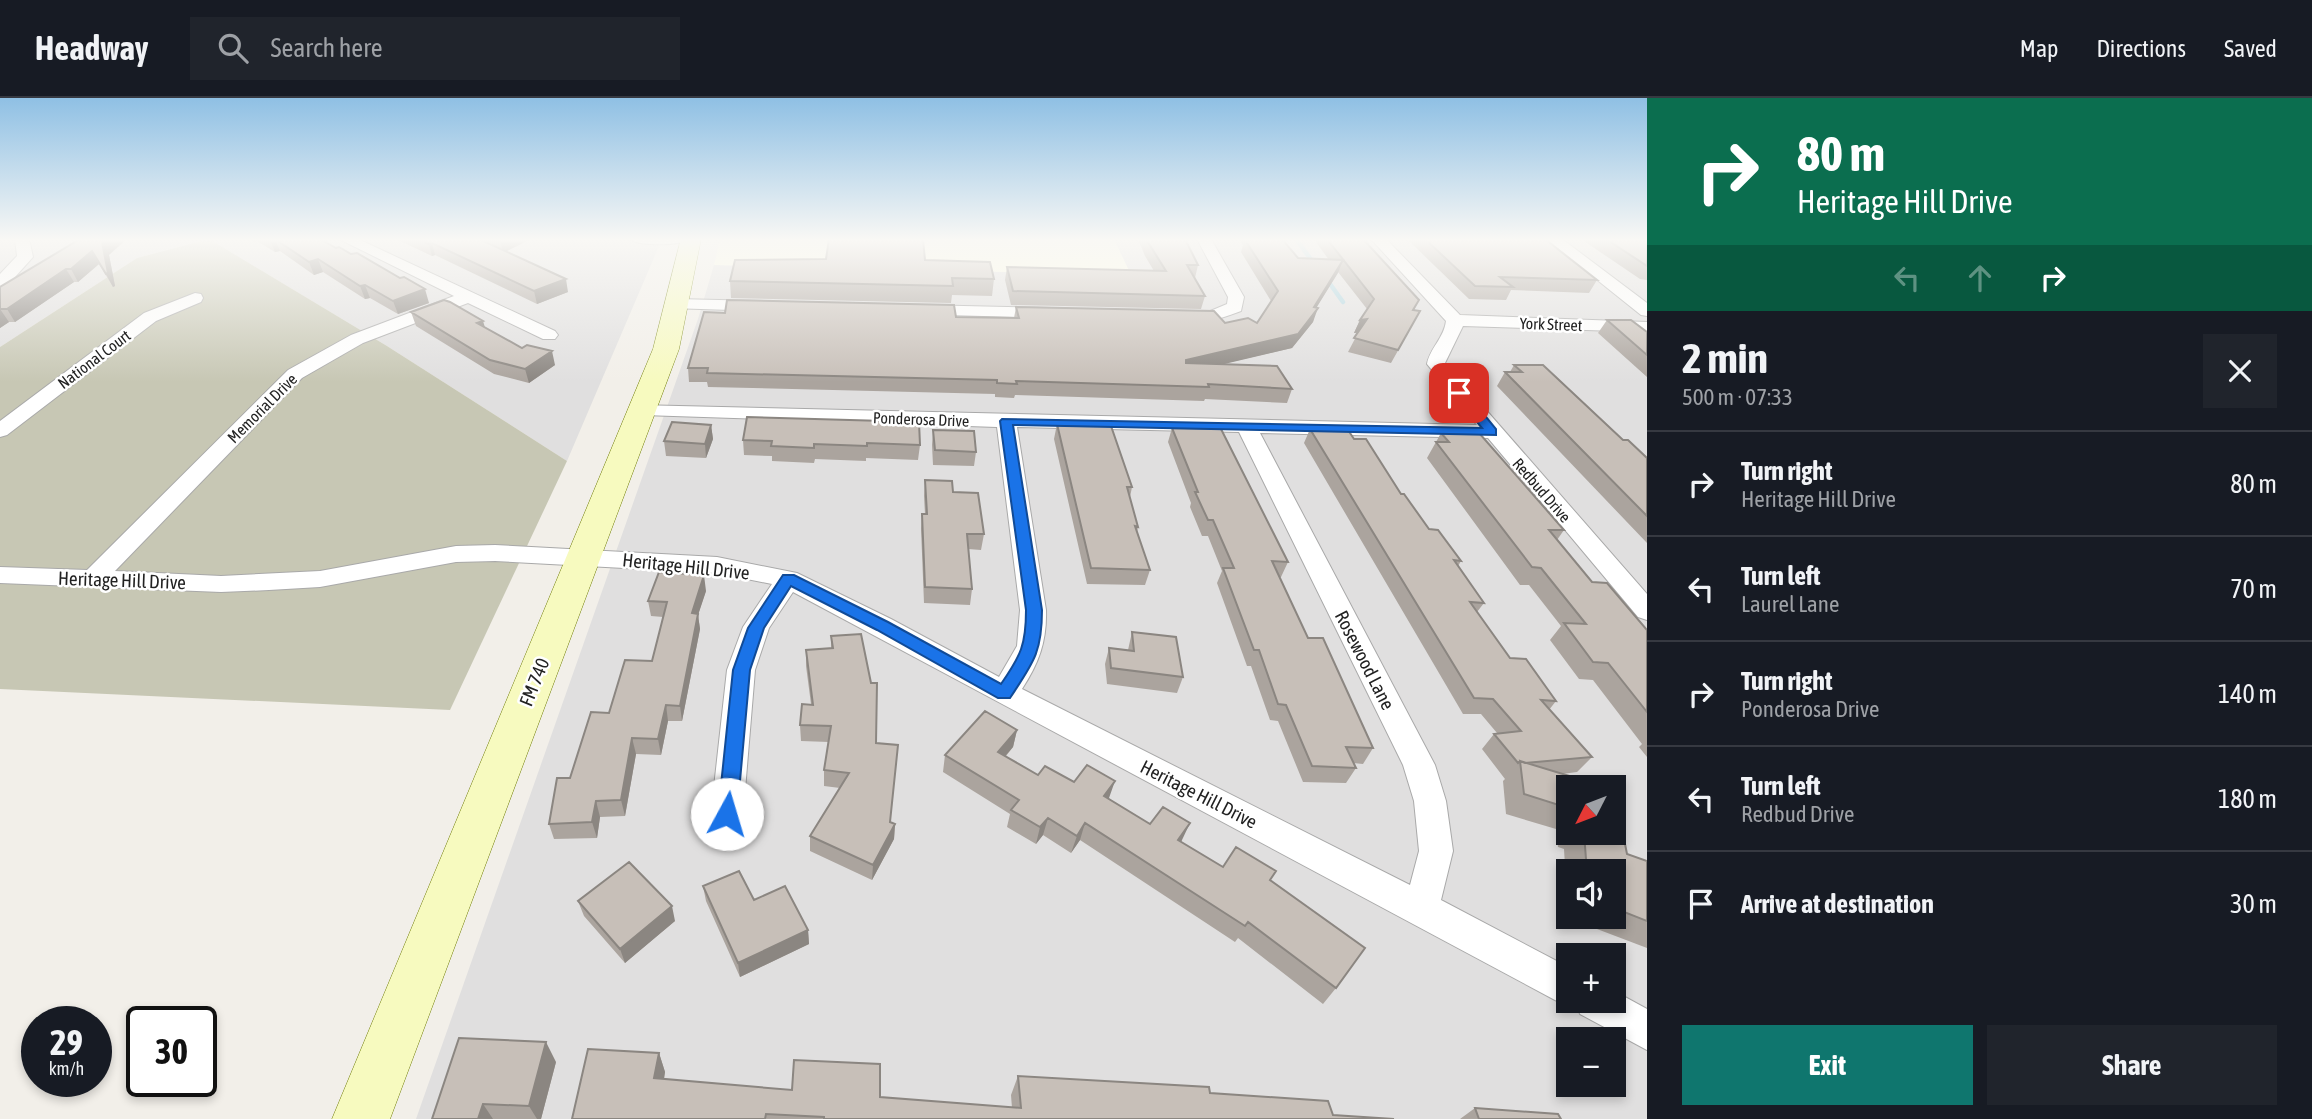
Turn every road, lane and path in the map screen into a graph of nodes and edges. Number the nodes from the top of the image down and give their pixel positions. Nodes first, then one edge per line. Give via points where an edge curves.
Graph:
1 (448, 287) edge
2 (680, 287) edge
3 (1230, 287) edge
4 (1423, 287) edge
5 (1615, 287) edge
6 (468, 296) junction
7 (195, 298) dead end
8 (676, 304) junction
9 (781, 307) edge
10 (901, 310) edge
11 (1647, 311) edge
12 (1065, 314) edge
13 (1160, 316) edge
14 (1455, 320) junction
15 (1647, 327) edge
16 (549, 335) dead end
17 (643, 409) junction
18 (1006, 421) junction
19 (1246, 425) junction
20 (0, 430) edge
21 (1492, 432) junction
22 (585, 556) junction
23 (0, 575) edge
24 (94, 578) junction
25 (788, 579) junction
26 (1647, 611) edge
27 (1004, 693) junction
28 (727, 814) dead end
29 (1421, 908) junction
30 (1556, 981) edge
31 (1616, 1013) edge
32 (1647, 1030) edge
33 (360, 1119) edge

1 - 6 street
2 - 8 main road, FM 740 / FM 740
3 - 13 street via 1235,307 1210,317
4 - 14 street
5 - 11 street
6 - 16 street
6 - 24 street, Memorial Drive via 349,343 295,374
7 - 20 street, National Court via 150,317
8 - 9 street
8 - 17 main road, FM 740 / FM 740 via 666,349
10 - 12 street
14 - 15 street, York Street
14 - 21 street, Redbud Drive via 1454,335 1437,354 1436,364
17 - 18 street, Ponderosa Drive
17 - 22 main road, FM 740 / FM 740
18 - 19 street, Ponderosa Drive
18 - 27 street via 1034,610 1034,638
19 - 21 street, Ponderosa Drive
19 - 29 street, Rosewood Lane via 1419,765 1430,801 1436,851
21 - 26 street, Redbud Drive
22 - 24 street, Heritage Hill Drive via 456,554 320,579 270,582
22 - 25 street, Heritage Hill Drive via 717,565
22 - 33 main road, FM 740 / FM 740
23 - 24 street, Heritage Hill Drive
25 - 27 street, Heritage Hill Drive
25 - 28 street via 756,628 741,670
27 - 29 street, Heritage Hill Drive
29 - 30 street, Heritage Hill Drive
31 - 32 street

